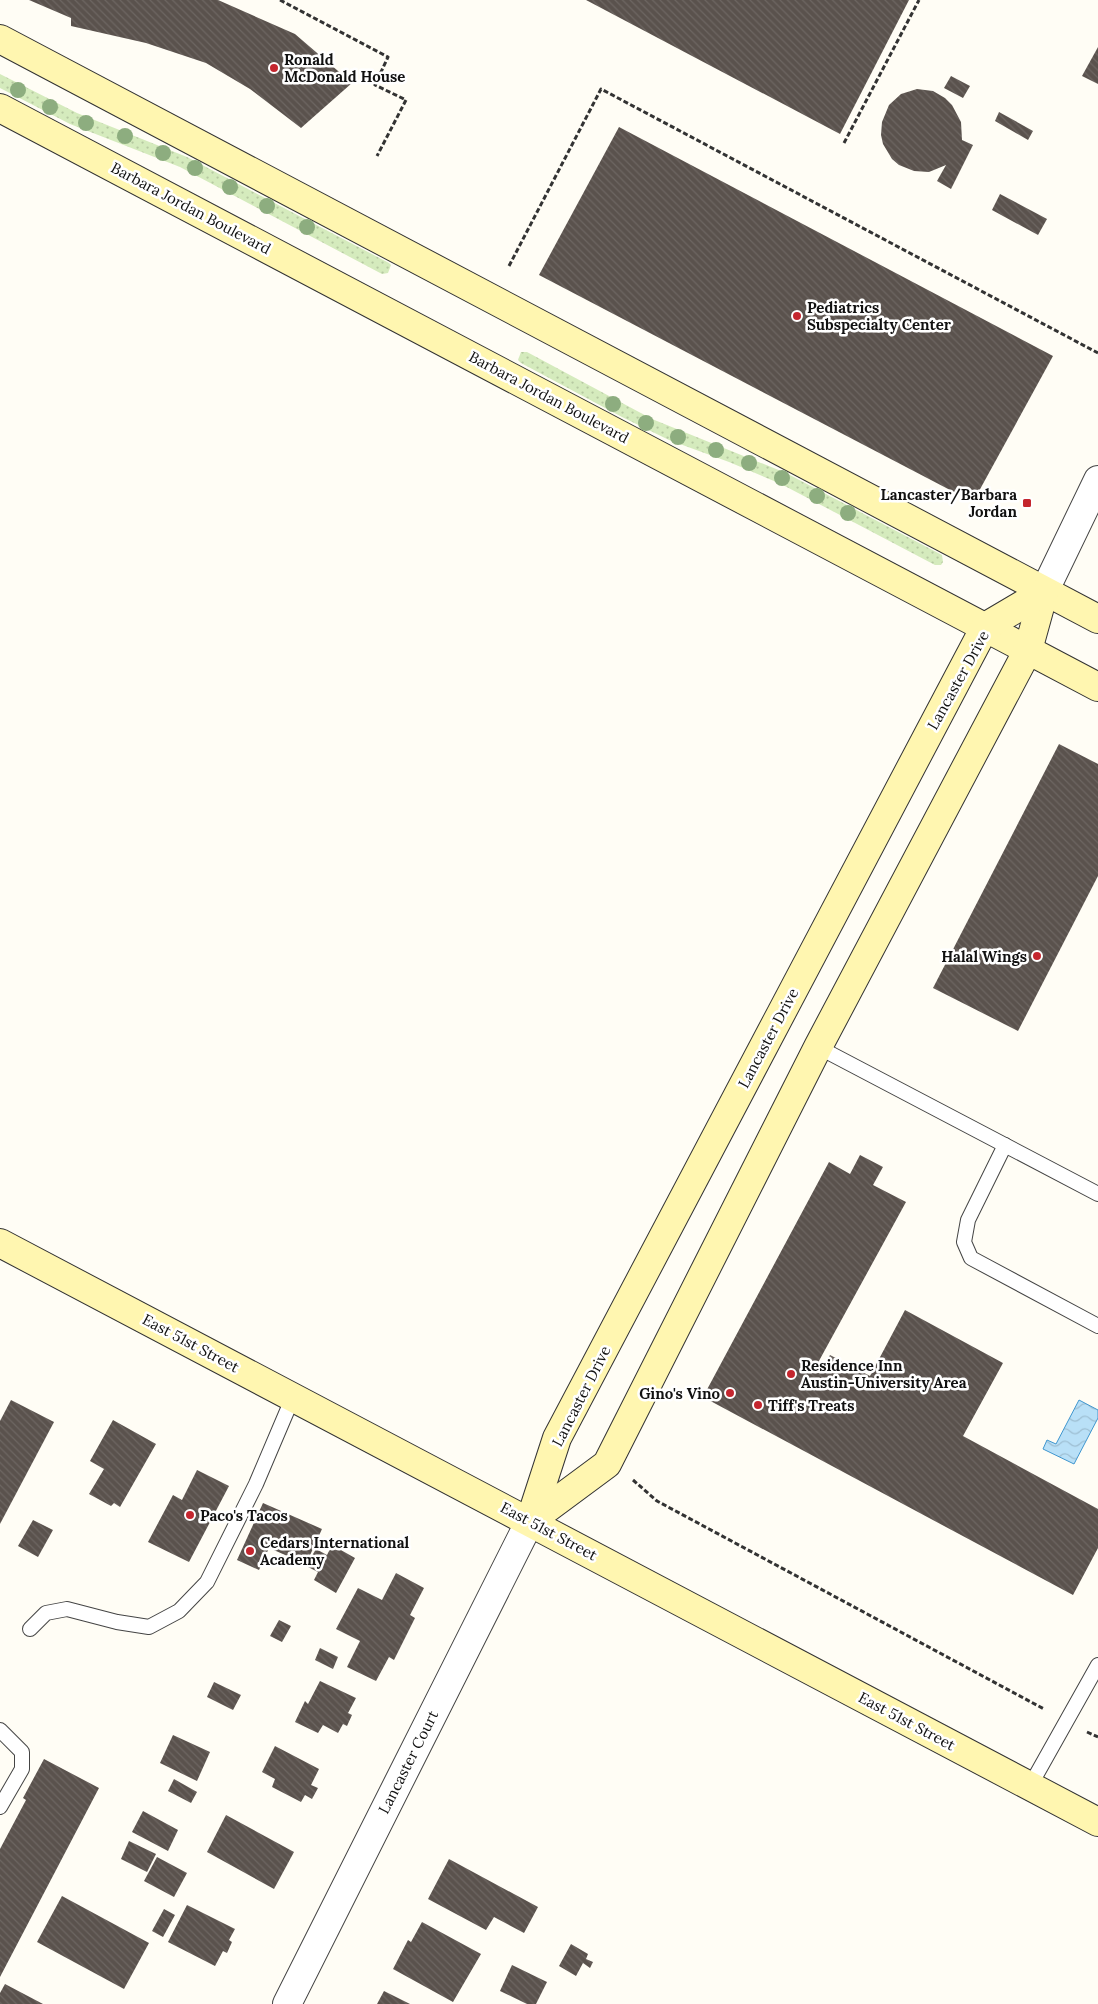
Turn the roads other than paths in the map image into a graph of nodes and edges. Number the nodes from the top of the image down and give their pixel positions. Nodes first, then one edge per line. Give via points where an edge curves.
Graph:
1 (0, 39) edge
2 (0, 108) edge
3 (1098, 480) edge
4 (1044, 592) junction
5 (1098, 619) edge
6 (985, 627) junction
7 (1028, 650) junction
8 (1098, 687) edge
9 (818, 1047) junction
10 (1005, 1145) junction
11 (1098, 1194) edge
12 (0, 1243) edge
13 (1098, 1326) edge
14 (293, 1397) junction
15 (530, 1521) junction
16 (30, 1629) dead end
17 (1098, 1665) edge
18 (0, 1730) edge
19 (1030, 1786) junction
20 (0, 1807) edge
21 (1098, 1822) edge
22 (287, 2004) edge

1 - 4 street
2 - 6 street, Barbara Jordan Boulevard
3 - 4 street
4 - 5 street
4 - 6 street, Lancaster Drive
4 - 7 street
6 - 7 street, Barbara Jordan Boulevard
6 - 15 street, Lancaster Drive via 558,1438
7 - 8 street, Barbara Jordan Boulevard
7 - 9 street
9 - 10 lane
9 - 15 street via 607,1464
10 - 11 lane
10 - 13 lane via 968,1220 964,1242 971,1258
12 - 14 street, East 51st Street
14 - 15 street, East 51st Street
14 - 16 lane via 256,1484 207,1582 179,1611 149,1627 67,1609 46,1613
15 - 19 street, East 51st Street
15 - 22 street, Lancaster Court
17 - 19 lane
18 - 20 lane via 22,1752 22,1769
19 - 21 street, East 51st Street

